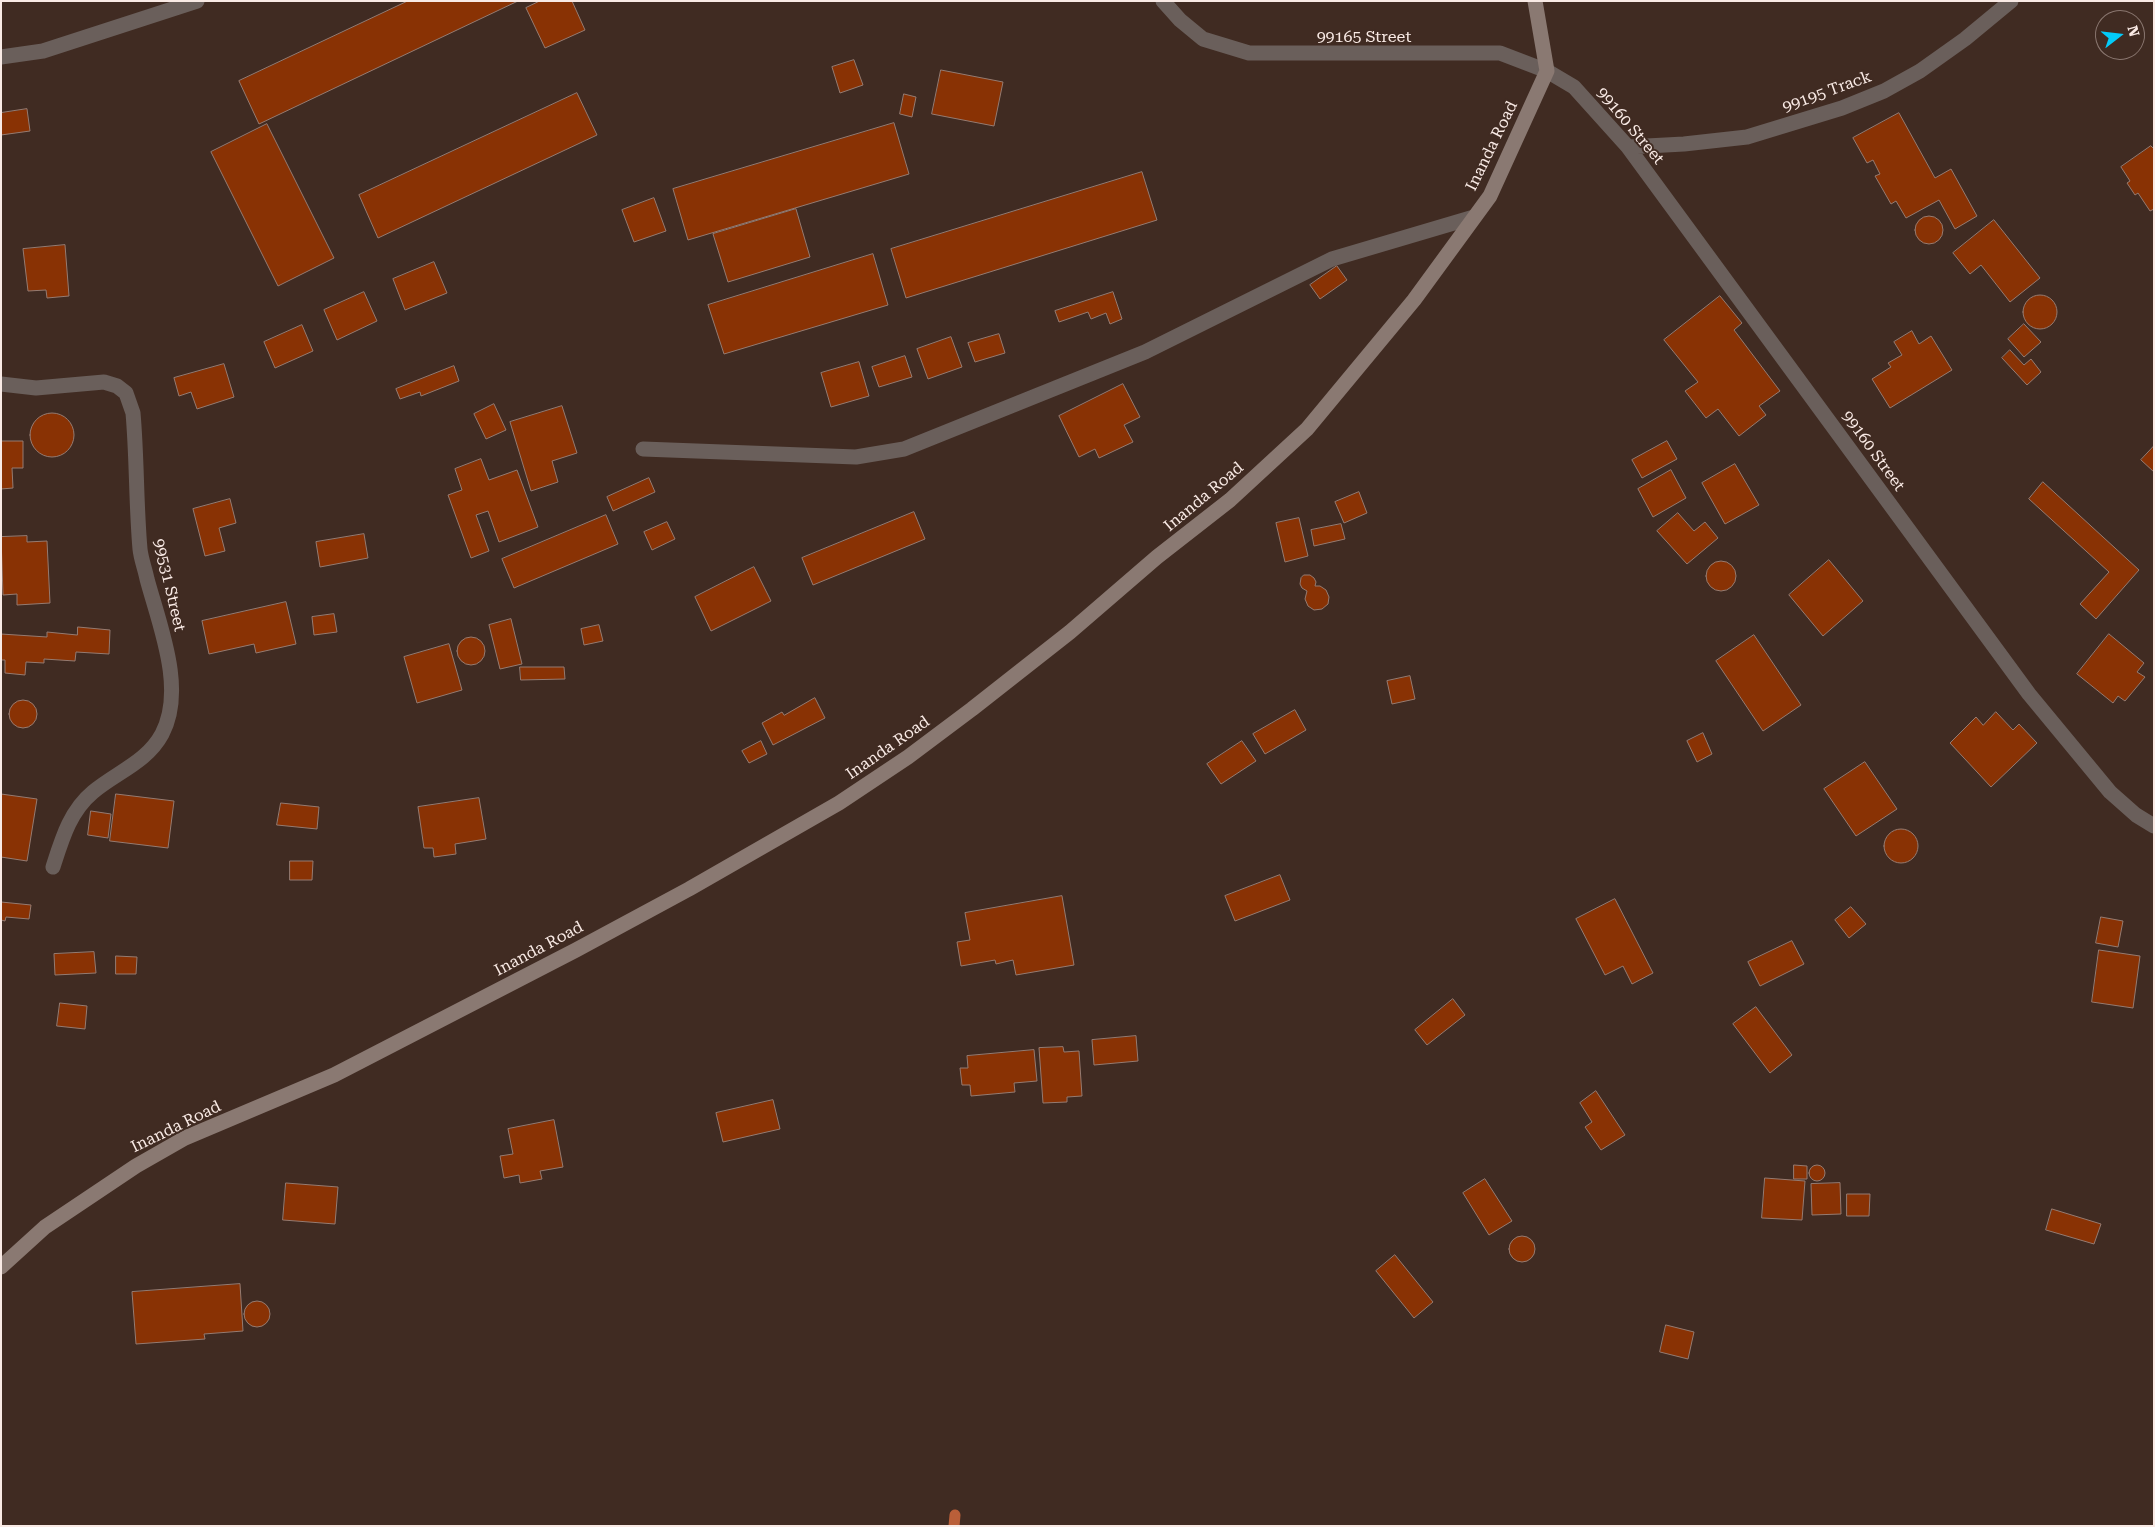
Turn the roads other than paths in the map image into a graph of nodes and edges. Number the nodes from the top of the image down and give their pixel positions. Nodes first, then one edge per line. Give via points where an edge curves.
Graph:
1 (197, 1) edge
2 (1163, 1) edge
3 (1535, 1) edge
4 (2011, 1) edge
5 (1, 57) edge
6 (1547, 71) junction
7 (1574, 87) joint
8 (1628, 147) junction
9 (1474, 218) junction
10 (1, 384) edge
11 (643, 449) dead end
12 (2154, 826) edge
13 (53, 867) dead end
14 (1, 1267) edge

1 - 5 street via 43,51
2 - 6 street, 99165 Street via 1203,39 1249,53 1500,53
3 - 6 street
4 - 8 street, 99195 Track via 1920,71 1842,108 1748,137
6 - 7 street, 99165 Street
6 - 9 street, Inanda Road via 1490,196
7 - 8 street, 99160 Street
8 - 12 street, 99160 Street via 2030,694 2110,792
9 - 11 street via 1332,259 1145,352 904,449 847,457
9 - 14 street, Inanda Road via 1414,300 1307,429 1230,500 1070,632 908,757 830,808 576,950 334,1075 177,1143 136,1166 45,1227
10 - 13 street, 99531 Street via 36,388 104,382 126,392 133,413 140,552 170,661 170,704 157,743 137,763 83,802 65,828

